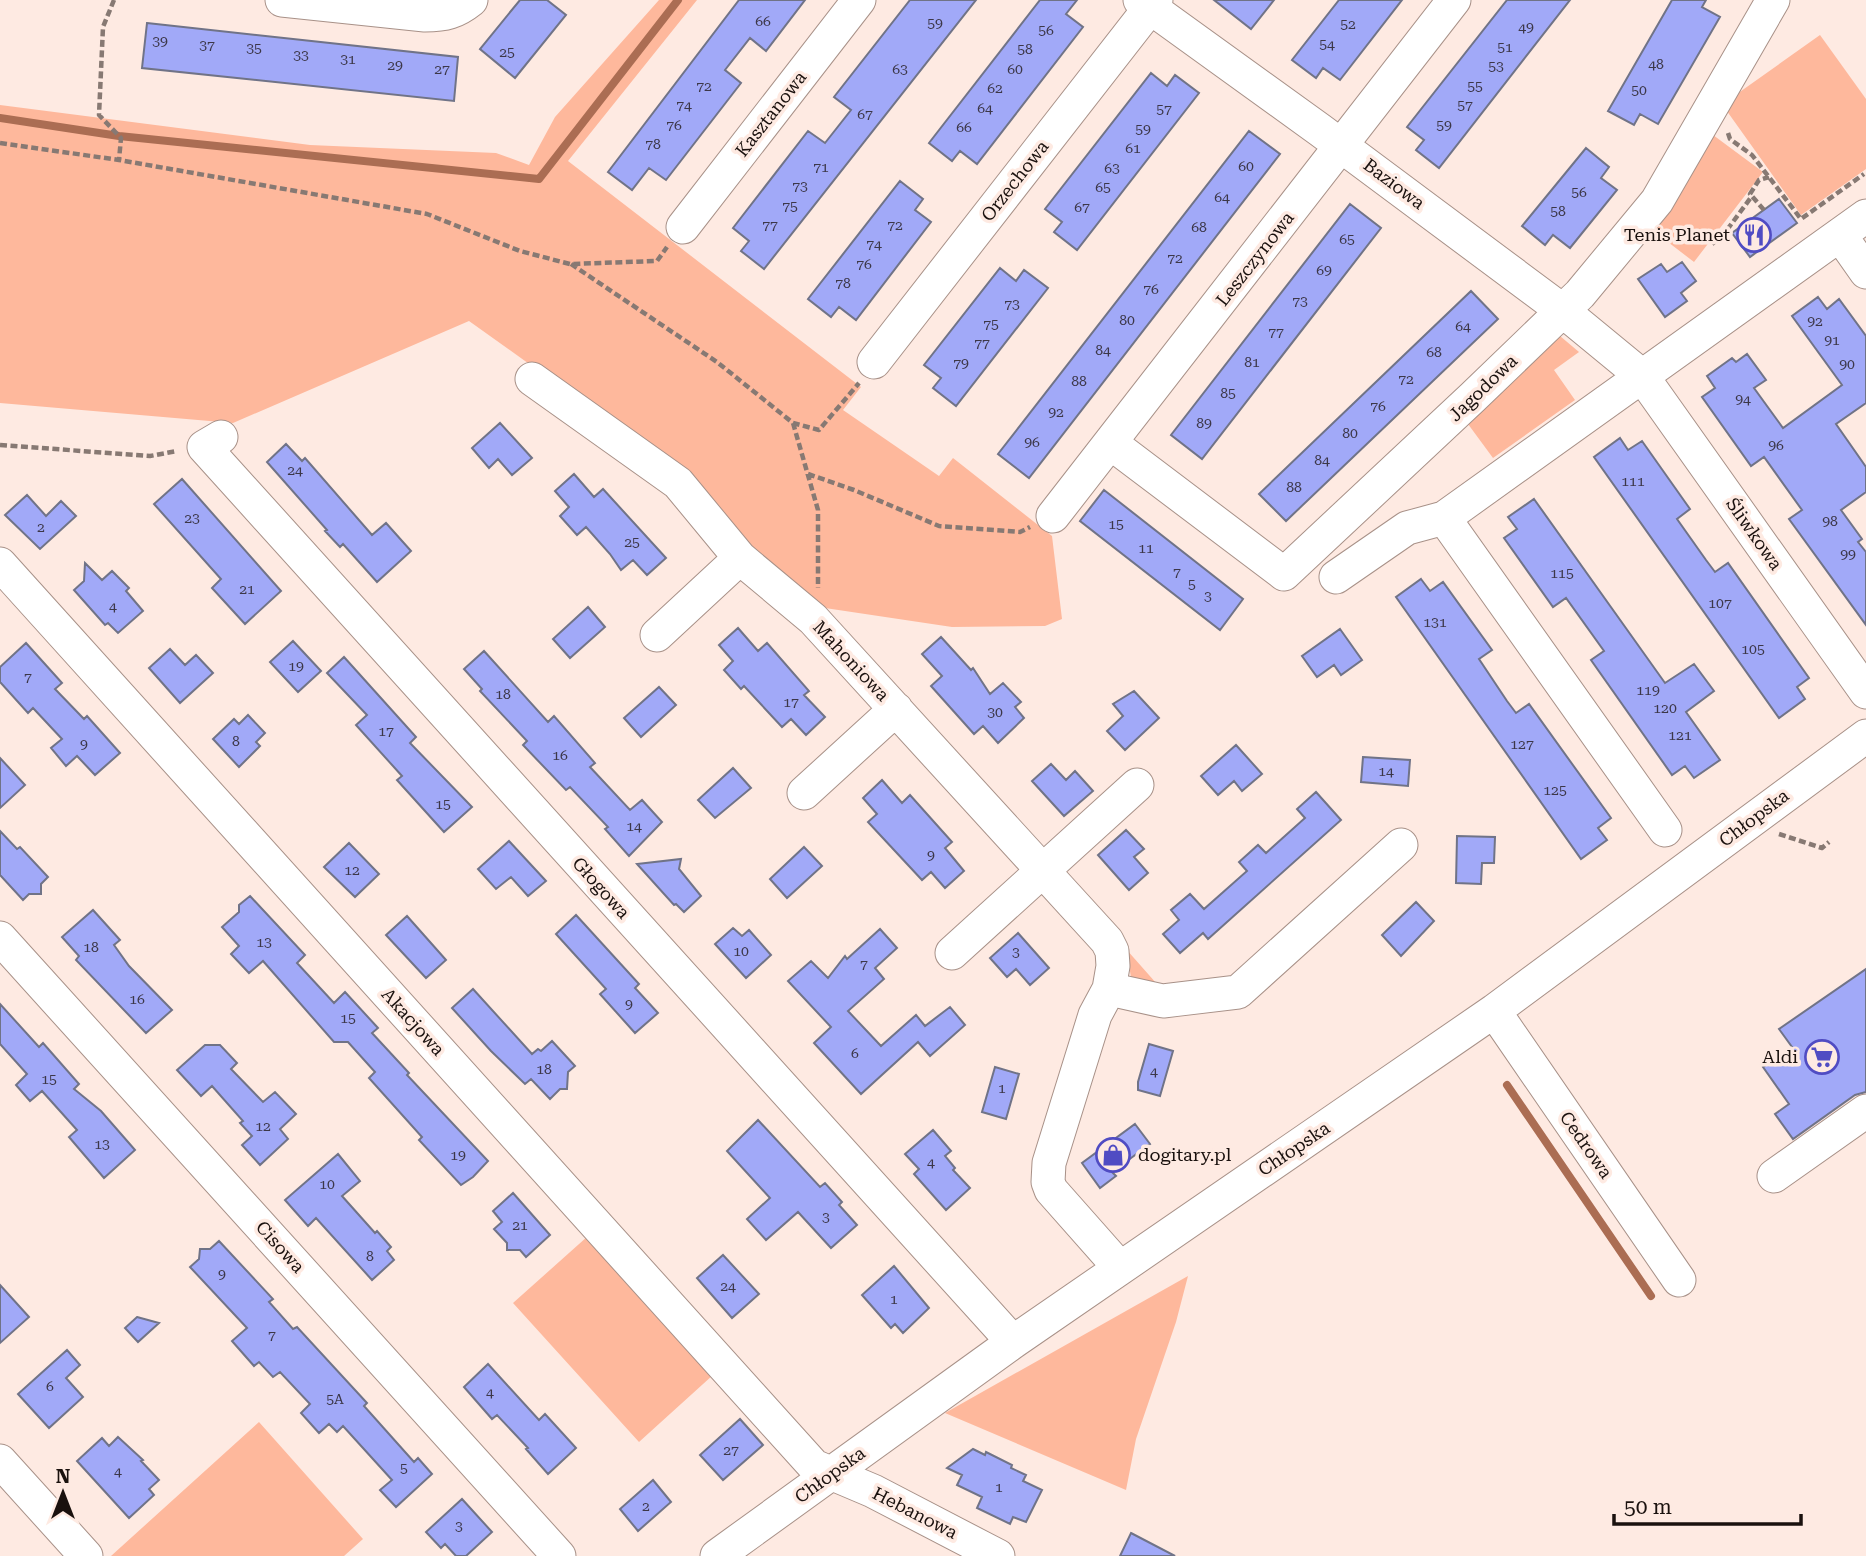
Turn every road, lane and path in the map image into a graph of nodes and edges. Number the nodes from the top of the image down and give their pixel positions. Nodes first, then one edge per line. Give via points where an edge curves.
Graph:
1 (114, 0) edge
2 (282, 0) edge
3 (471, 0) edge
4 (859, 0) edge
5 (1454, 0) edge
6 (1773, 0) edge
7 (1149, 3) edge
8 (1706, 116) junction
9 (0, 143) edge
10 (1342, 146) junction
11 (119, 160) junction
12 (1865, 175) edge
13 (1770, 177) junction
14 (1752, 196) junction
15 (1764, 210) dead end
16 (1853, 226) edge
17 (679, 233) joint
18 (1712, 244) dead end
19 (570, 264) junction
20 (1866, 272) edge
21 (1563, 311) junction
22 (868, 370) joint
23 (1642, 376) junction
24 (532, 379) dead end
25 (793, 423) junction
26 (213, 442) joint
27 (1112, 444) junction
28 (0, 445) edge
29 (808, 474) junction
30 (1053, 516) joint
31 (1444, 518) junction
32 (740, 558) junction
33 (0, 564) edge
34 (1336, 577) dead end
35 (818, 589) dead end
36 (657, 635) dead end
37 (1866, 692) edge
38 (896, 709) junction
39 (1866, 736) edge
40 (1137, 785) dead end
41 (804, 793) dead end
42 (1665, 830) dead end
43 (1776, 834) dead end
44 (1829, 842) dead end
45 (1401, 845) dead end
46 (1043, 870) junction
47 (0, 938) edge
48 (952, 953) dead end
49 (1109, 989) junction
50 (1494, 1011) junction
51 (1866, 1111) edge
52 (1774, 1176) dead end
53 (1120, 1268) junction
54 (1679, 1279) dead end
55 (1013, 1342) junction
56 (0, 1461) edge
57 (830, 1474) junction
58 (86, 1556) edge
59 (559, 1556) edge
60 (717, 1556) edge
61 (998, 1556) edge

1 - 11 path via 103,27 99,115 121,138
2 - 3 street via 443,15
4 - 17 street, Kasztanowa
5 - 10 street, Leszczynowa
6 - 8 street, Jagodowa
7 - 10 street, Baziowa
7 - 22 street, Orzechowa
8 - 13 path via 1726,128 1730,139 1752,155
8 - 21 street, Jagodowa via 1657,201
9 - 11 path
10 - 21 street, Baziowa
10 - 27 street, Leszczynowa
11 - 19 path via 427,214 520,251
12 - 13 path via 1801,219
13 - 14 path via 1759,180
14 - 15 path
14 - 18 path
16 - 20 street
16 - 23 street
17 - 19 path via 657,261
19 - 25 path via 717,362
21 - 23 street, Baziowa
21 - 27 street, Jagodowa via 1284,574
22 - 25 path via 819,430
23 - 31 street
23 - 37 street, Śliwkowa
24 - 32 street, Mahoniowa via 678,483
25 - 29 path
26 - 28 path via 150,456
26 - 55 street, Głogowa
27 - 30 street, Leszczynowa
29 - 30 path via 939,526 1020,532
29 - 35 path via 818,510
31 - 34 street via 1407,528
31 - 42 street
32 - 36 street
32 - 38 street, Mahoniowa via 813,619
33 - 57 street, Akacjowa via 814,1466
38 - 41 street
38 - 46 street, Mahoniowa
39 - 50 street, Chłopska
40 - 46 street
43 - 44 path via 1822,848
45 - 49 street via 1238,992 1163,1001
46 - 48 street
46 - 49 street, Mahoniowa via 1107,941 1113,966
47 - 59 street, Cisowa
49 - 53 street, Mahoniowa via 1091,1027 1049,1163 1048,1182
50 - 53 street, Chłopska
50 - 54 street, Cedrowa
51 - 52 street
53 - 55 street, Chłopska
55 - 57 street, Chłopska
56 - 58 street
57 - 60 street, Chłopska
57 - 61 street, Hebanowa via 873,1491

